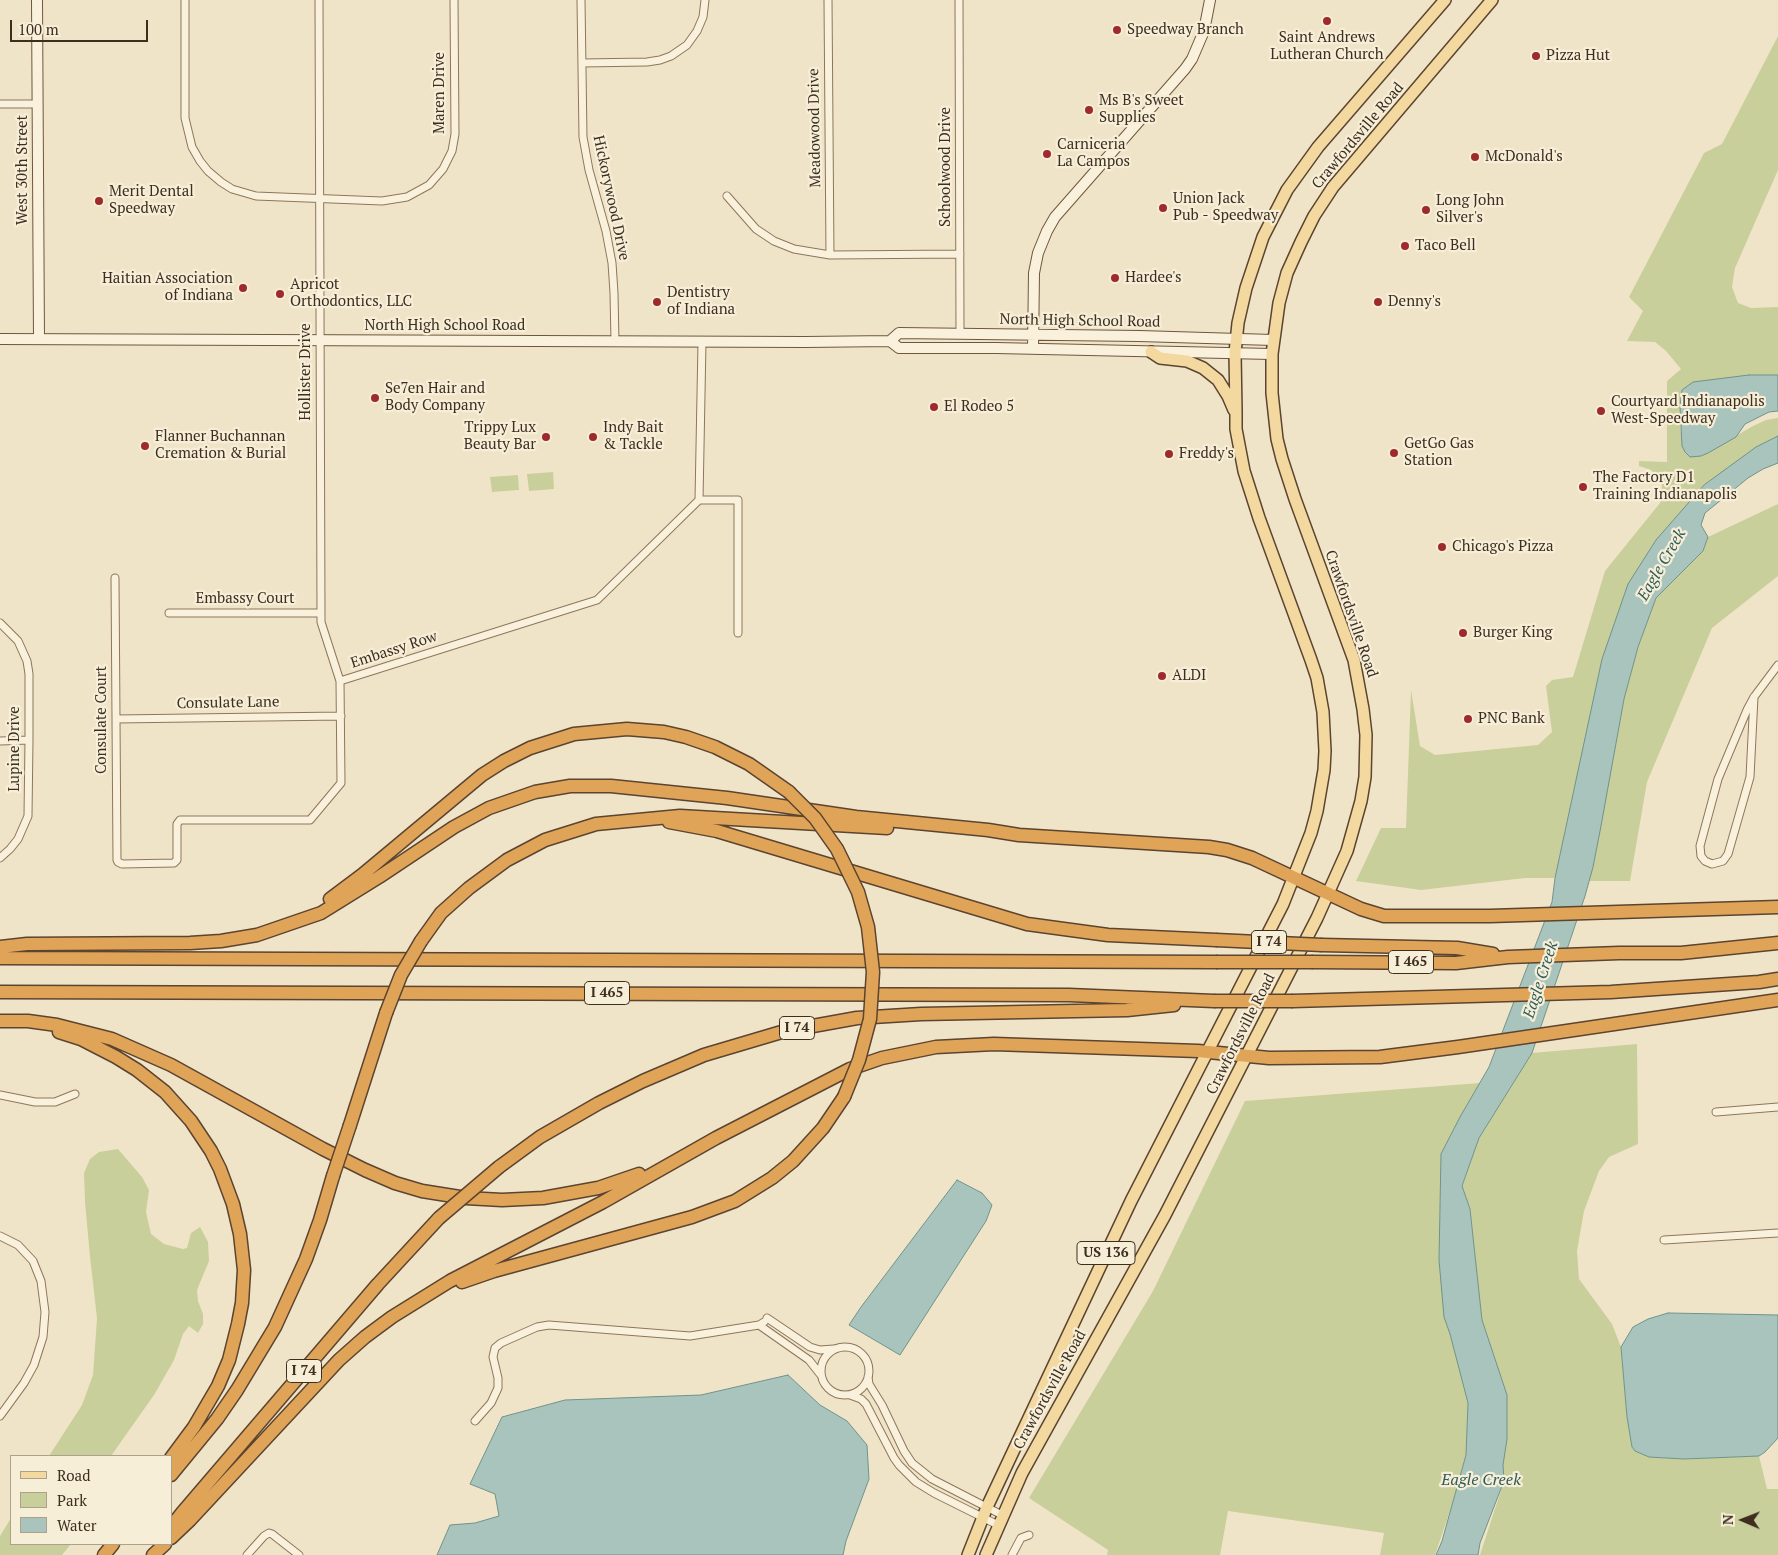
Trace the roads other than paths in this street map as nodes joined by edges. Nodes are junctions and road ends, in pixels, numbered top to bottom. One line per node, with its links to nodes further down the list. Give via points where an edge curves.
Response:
1 (37, 0): 14 (street, West 30th Street)
2 (185, 0): 16 (street, Maren Drive, via 185,118 192,147 200,162 221,182 247,195)
3 (319, 0): 16 (street, Hollister Drive)
4 (454, 0): 16 (street, Maren Drive, via 455,134 443,169 422,190 399,199)
5 (581, 0): 12 (street, Hickorywood Drive)
6 (705, 0): 12 (street, via 697,31 676,54 651,62)
7 (828, 0): 18 (street, Meadowood Drive)
8 (959, 0): 17 (street, Schoolwood Drive)
9 (1210, 0): 20 (street, via 1204,31 1185,69 1050,225 1042,240 1035,263)
10 (1444, 0): 23 (main road, Crawfordsville Road, via 1318,147 1287,190 1254,261)
11 (1492, 0): 25 (main road, Crawfordsville Road, via 1323,201 1287,273)
12 (582, 63): 27 (street, Hickorywood Drive, via 583,137 612,263)
13 (0, 104): 14 (street)
14 (38, 104): 22 (street, West 30th Street)
15 (727, 196): 18 (street, via 756,230 774,241 794,249)
16 (320, 199): 24 (street, Hollister Drive)
17 (960, 254): 18 (street); 19 (street, Schoolwood Drive)
18 (830, 255)
19 (960, 334): 20 (street, North High School Road); 26 (street, North High School Road, via 899,333)
20 (1033, 336): 23 (street, North High School Road); 29 (street)
21 (0, 339): 22 (street, North High School Road)
22 (38, 339): 24 (street, North High School Road)
23 (1236, 339): 25 (street, North High School Road); 31 (main road, Crawfordsville Road)
24 (320, 340): 27 (street, North High School Road); 36 (street, Hollister Drive)
25 (1273, 340): 32 (main road, Crawfordsville Road)
26 (890, 341): 28 (street, North High School Road); 29 (street, North High School Road, via 899,348)
27 (614, 342): 28 (street, North High School Road)
28 (702, 342): 34 (street)
29 (1033, 349): 30 (street, North High School Road)
30 (1151, 352): 31 (street, North High School Road); 33 (main road, via 1160,358 1195,363 1211,374 1223,388)
31 (1235, 353): 32 (street, North High School Road); 33 (main road, Crawfordsville Road)
32 (1272, 354): 52 (main road, Crawfordsville Road, via 1273,409 1282,460 1354,660 1363,709 1366,754 1361,801 1347,851)
33 (1236, 416): 51 (main road, Crawfordsville Road, via 1244,471 1317,678 1323,712 1325,751 1322,789 1311,833)
34 (699, 500): 39 (street, via 738,500); 41 (street, Embassy Row, via 598,600)
35 (115, 578): 44 (street, Consulate Court)
36 (321, 612): 37 (street, Embassy Court); 41 (street, Hollister Drive, via 321,622)
37 (169, 613)
38 (0, 624): 45 (street, Lupine Drive, via 20,644 27,660)
39 (738, 633)
40 (1778, 665): 42 (street)
41 (340, 681): 43 (street, Embassy Row)
42 (1754, 697): 42 (street, via 1718,779 1700,846 1701,856 1712,864 1723,861 1728,854 1750,777)
43 (341, 716): 44 (street, Consulate Lane); 50 (street, Embassy Row, via 341,783 310,820 180,820 177,824 177,860 174,863)
44 (116, 719): 50 (street, Consulate Court)
45 (29, 740): 46 (street); 49 (street, Lupine Drive, via 28,816 18,839)
46 (0, 741)
47 (648, 820): 48 (highway, via 680,816 988,835); 57 (highway, I 74, bridge, via 717,831 1027,924 1108,936 1456,948); 83 (highway, I 74, bridge, via 596,824 526,849 469,888 441,914 421,941 401,975 386,1012 320,1220 290,1299 237,1390)
48 (1019, 834): 51 (highway, via 1209,847 1252,858); 54 (highway, via 856,817 727,798 611,786 570,786 535,792 489,808 320,913)
49 (0, 858)
50 (118, 862)
51 (1294, 878): 52 (highway); 64 (main road, Crawfordsville Road / US 136)
52 (1328, 894): 53 (highway, via 1384,916 1490,916); 65 (main road, Crawfordsville Road / US 136)
53 (1778, 906)
54 (304, 918): 56 (highway, via 257,935 221,941); 74 (highway, bridge, via 482,775 517,754 554,739 596,731 628,730 664,732 715,747 749,764 788,792 815,818 837,849 858,892 868,927 873,972 870,1019 859,1060 844,1097 823,1128 793,1162 735,1201 683,1219 494,1271)
55 (1778, 943): 57 (highway, I 465, via 1681,953)
56 (0, 947)
57 (1508, 957): 58 (highway, I 465, bridge, via 1456,962)
58 (0, 958)
59 (1778, 978): 62 (highway, I 465, bridge, via 1612,992 1461,998)
60 (0, 992): 62 (highway, I 465, via 1069,995)
61 (1778, 1000): 65 (highway, via 1380,1057 1269,1058)
62 (1214, 1001): 86 (highway, I 74, bridge, via 1127,1010 856,1018 784,1031 704,1055 599,1103 540,1137 440,1218 378,1284)
63 (0, 1021): 70 (highway, via 57,1025 112,1039 171,1065 365,1170 422,1191 466,1198 543,1198 624,1180); 82 (highway, via 56,1031 102,1049 137,1070 164,1092 191,1122 211,1151 228,1188 242,1252 244,1286 238,1324 218,1386)
64 (1207, 1052): 65 (highway); 70 (highway, via 994,1044 914,1051 850,1069); 84 (main road, Crawfordsville Road / US 136, via 1131,1201)
65 (1246, 1055): 85 (main road, Crawfordsville Road / US 136, via 1165,1215 1033,1452)
66 (75, 1094): 67 (street, via 55,1102 34,1102)
67 (0, 1095)
68 (1778, 1107): 69 (street)
69 (1716, 1112)
70 (688, 1153): 74 (highway, via 603,1202 450,1281)
71 (1778, 1233): 73 (street)
72 (0, 1236): 80 (street, via 18,1245 33,1261 41,1281 45,1312 43,1342 34,1365)
73 (1664, 1240)
74 (406, 1309): 88 (highway, via 365,1337 339,1360)
75 (763, 1321): 76 (street, via 810,1347); 77 (street, via 813,1363); 81 (street, via 690,1336 537,1327 495,1348 493,1357 498,1388)
76 (834, 1349): 77 (street, via 823,1361); 78 (street, via 848,1347 860,1352 868,1363)
77 (820, 1374): 79 (street, via 831,1392)
78 (868, 1377): 79 (street, via 861,1390); 84 (street, via 912,1463)
79 (850, 1395): 84 (street, via 862,1398 894,1458 906,1473 924,1488)
80 (0, 1416)
81 (476, 1421)
82 (172, 1457)
83 (172, 1475)
84 (985, 1512): 85 (street); 85 (street); 95 (main road, Crawfordsville Road / US 136)
85 (1000, 1520): 96 (main road, Crawfordsville Road / US 136)
86 (172, 1526)
87 (1029, 1535): 97 (street, via 1021,1538)
88 (172, 1537)
89 (112, 1545): 91 (highway)
90 (164, 1545): 92 (highway)
91 (102, 1555)
92 (152, 1555)
93 (248, 1555): 94 (street, via 264,1536 272,1534)
94 (299, 1555)
95 (968, 1555)
96 (986, 1555)
97 (1012, 1555)

